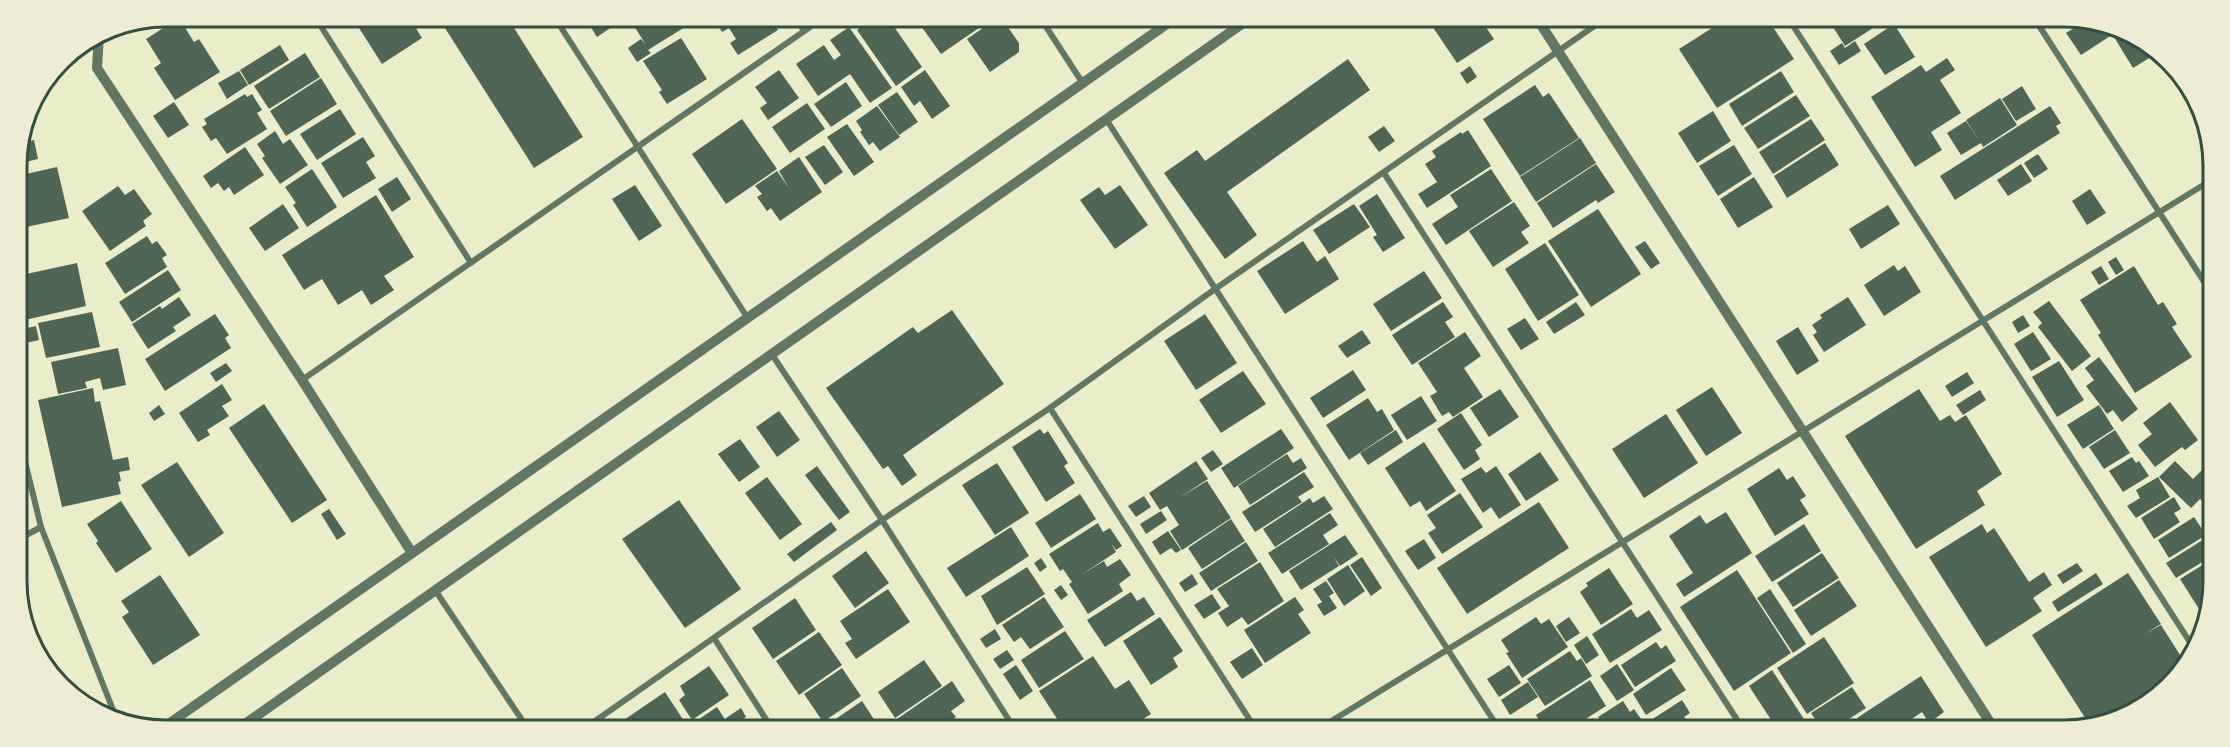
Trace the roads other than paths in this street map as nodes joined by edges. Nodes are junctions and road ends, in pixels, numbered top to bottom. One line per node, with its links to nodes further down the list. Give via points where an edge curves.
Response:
1 (321, 27): 21 (street)
2 (561, 27): 17 (street)
3 (802, 27): 12 (street)
4 (810, 27): 12 (street)
5 (1046, 27): 15 (street)
6 (1162, 27): 15 (street)
7 (1237, 27): 16 (street)
8 (1542, 27): 14 (street)
9 (1593, 27): 14 (street)
10 (1794, 27): 25 (street)
11 (2040, 27): 20 (street)
12 (804, 31): 17 (street)
13 (98, 45): 27 (street, via 97,68)
14 (1558, 52): 18 (street); 29 (street)
15 (1082, 82): 24 (street)
16 (1105, 118): 23 (street); 26 (street)
17 (638, 146): 21 (street); 24 (street)
18 (1384, 173): 23 (street); 34 (street)
19 (2203, 186): 20 (street)
20 (2160, 212): 22 (street); 25 (street)
21 (471, 263): 27 (street)
22 (2203, 280)
23 (1215, 289): 28 (street); 39 (street)
24 (747, 317): 35 (street)
25 (1983, 320): 29 (street); 38 (street)
26 (771, 353): 31 (street); 36 (street)
27 (302, 380): 35 (street)
28 (1050, 408): 31 (street); 47 (street)
29 (1803, 430): 34 (street); 51 (street)
30 (27, 470): 32 (street)
31 (882, 520): 37 (street); 46 (street)
32 (41, 527): 33 (street); 40 (street)
33 (27, 535)
34 (1623, 542): 39 (street); 50 (street)
35 (412, 553): 41 (street)
36 (435, 589): 42 (street); 43 (street)
37 (714, 638): 44 (street); 45 (street)
38 (2190, 642)
39 (1448, 650): 48 (street); 49 (street)
40 (113, 709)
41 (175, 720)
42 (250, 720)
43 (522, 720)
44 (597, 720)
45 (767, 720)
46 (1009, 720)
47 (1250, 720)
48 (1333, 720)
49 (1493, 720)
50 (1737, 720)
51 (1989, 720)

